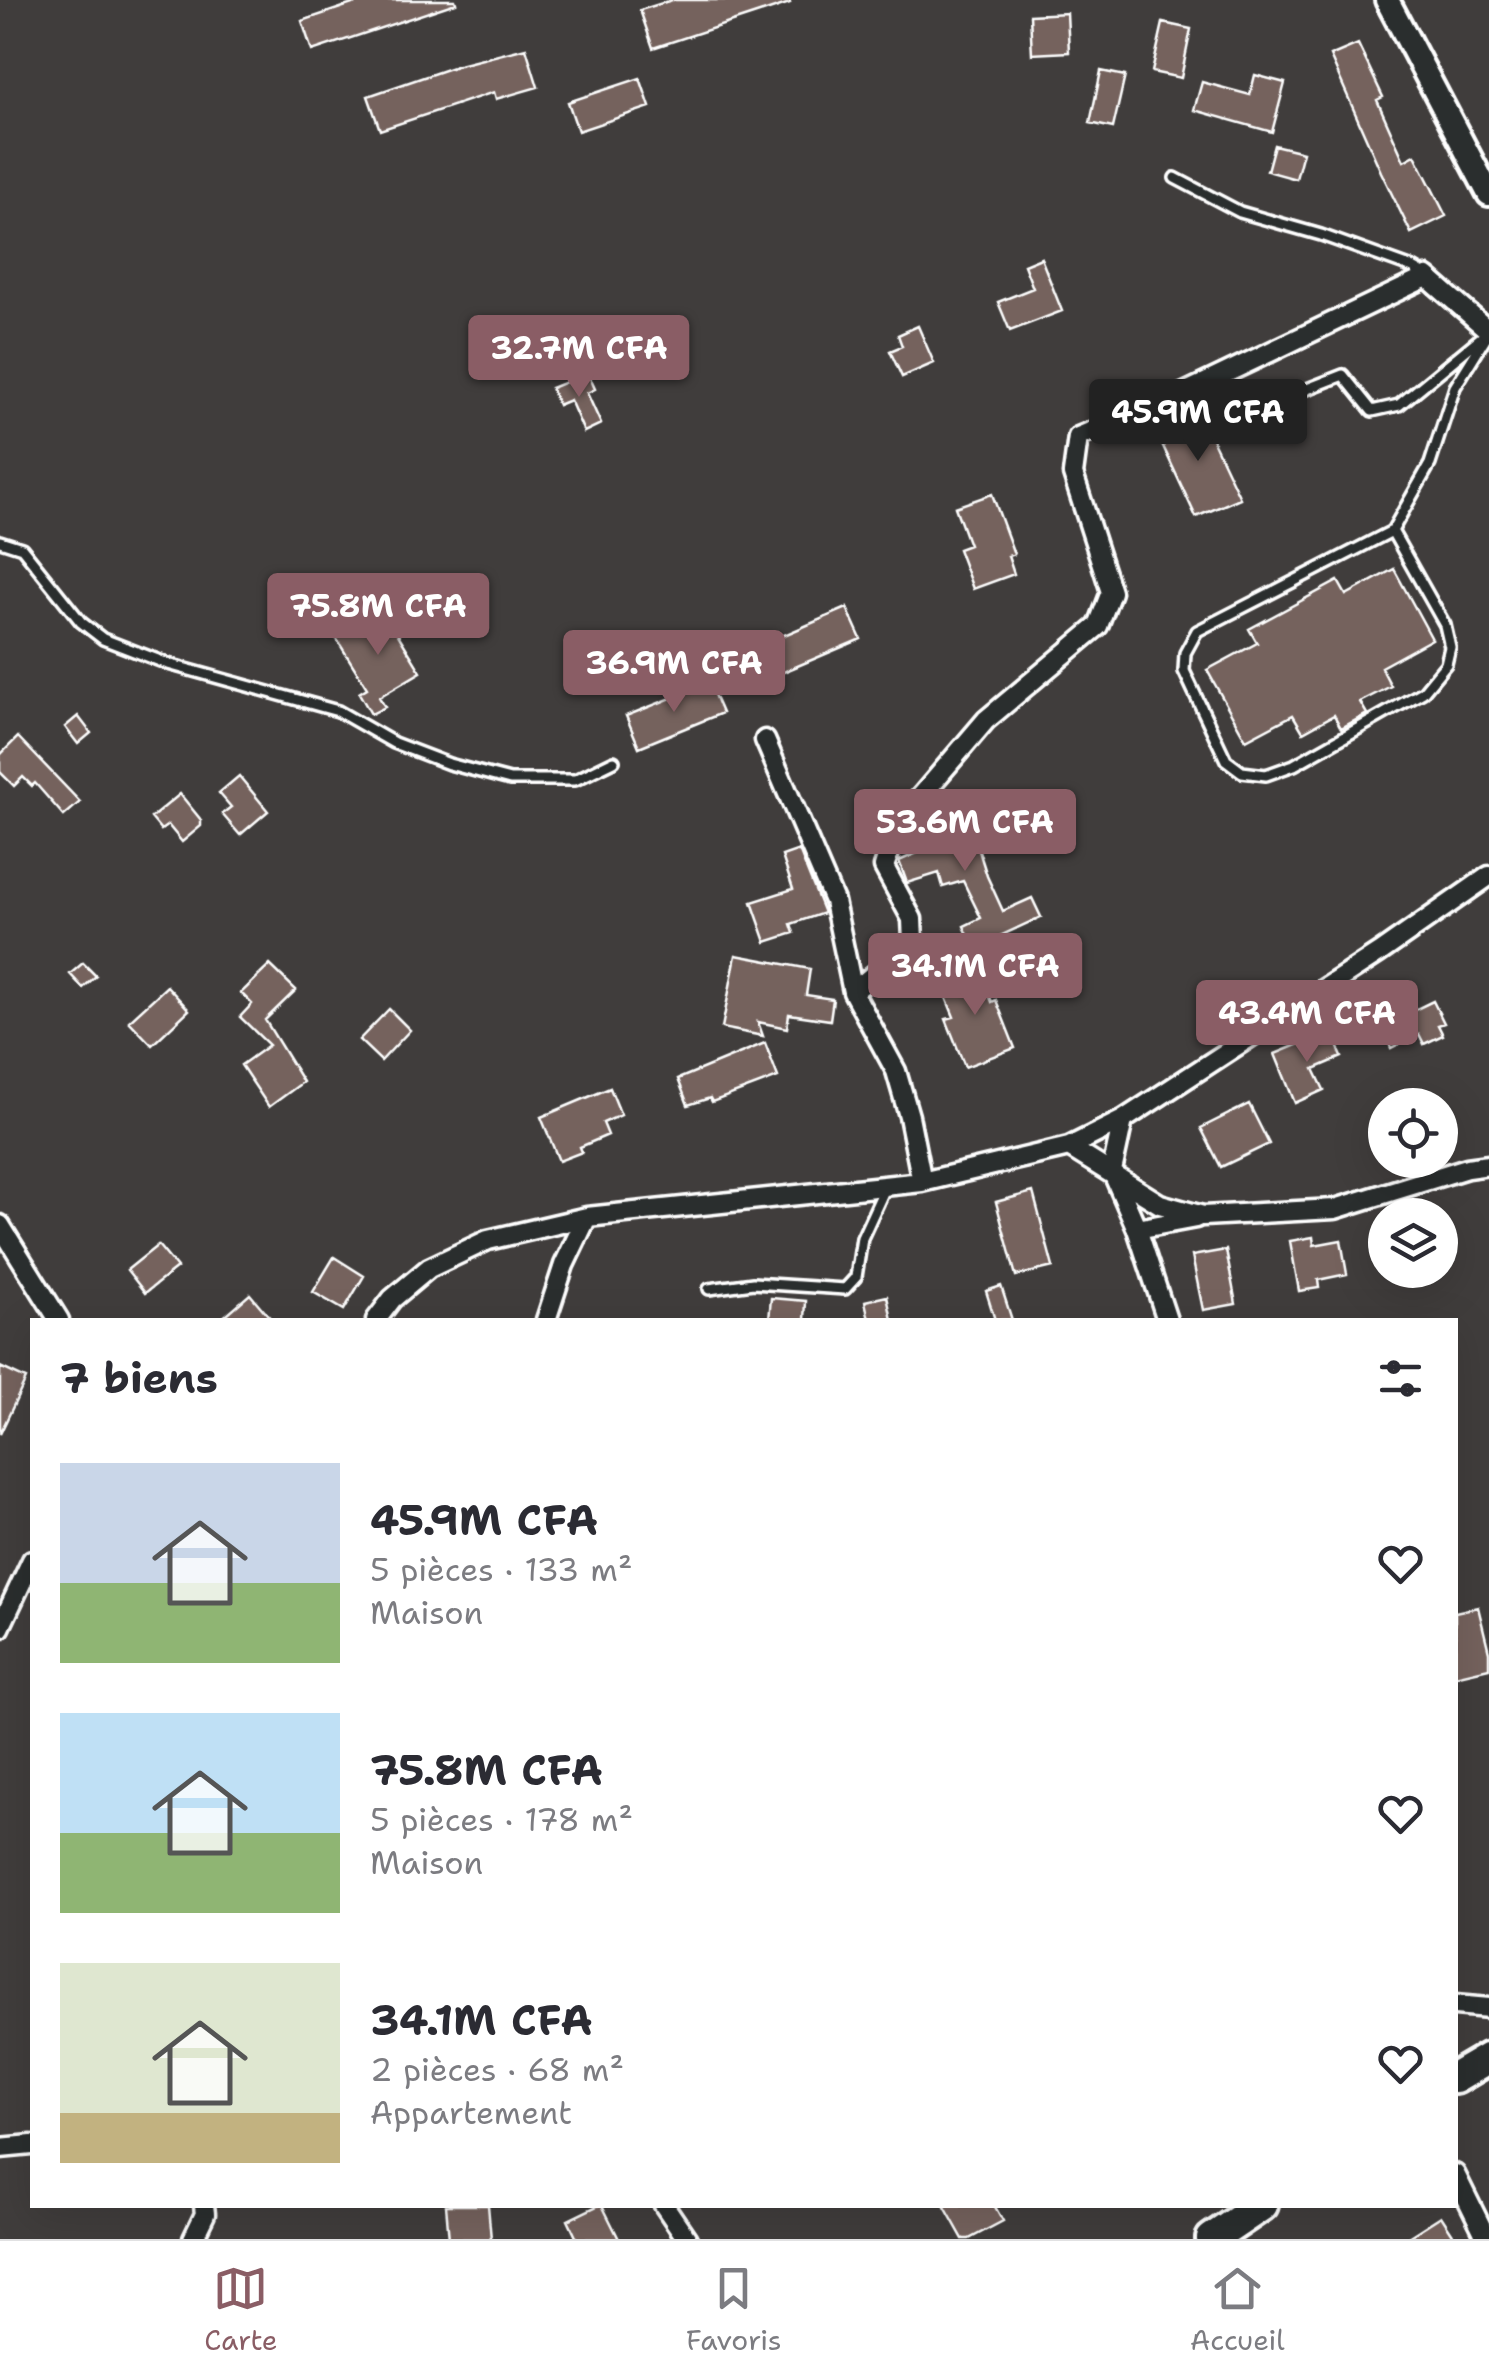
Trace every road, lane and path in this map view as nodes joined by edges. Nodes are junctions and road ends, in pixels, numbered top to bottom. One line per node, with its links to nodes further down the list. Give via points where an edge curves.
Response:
1 (1387, 0): 3 (street)
2 (1175, 178): 4 (lane, via 1240,212)
3 (1489, 194)
4 (1427, 277): 5 (street); 12 (street, via 1078,437 1073,474 1110,592 1098,626 986,720 899,822 884,867 912,920 913,942)
5 (1489, 331): 6 (lane, via 1398,405 1372,411 1343,374); 7 (lane, via 1455,386 1430,464)
6 (1223, 422)
7 (1392, 532): 7 (lane, via 1445,625 1446,664 1424,692 1294,765 1266,775 1242,772 1226,760 1184,671 1185,653 1198,631)
8 (0, 540): 10 (lane, via 22,548 80,622 103,639 168,664 338,710 394,743 510,780 575,780)
9 (765, 740): 12 (street, via 834,900)
10 (614, 762)
11 (1489, 876): 13 (street)
12 (853, 992): 17 (street, via 896,1071)
13 (1123, 1120): 14 (street); 16 (street)
14 (1069, 1146): 16 (street); 17 (street)
15 (1489, 1165): 19 (street, via 1335,1209)
16 (1112, 1171): 19 (street, via 1160,1204); 22 (street)
17 (922, 1182): 18 (street)
18 (886, 1185): 20 (street); 23 (lane, via 862,1238 856,1277 845,1289 753,1283)
19 (1203, 1216): 22 (street)
20 (586, 1217): 25 (street, via 488,1240 428,1268); 26 (street)
21 (0, 1225): 24 (street)
22 (1137, 1229): 27 (street)
23 (709, 1289)
24 (58, 1318)
25 (378, 1318)
26 (547, 1318)
27 (1166, 1318)
28 (30, 1564): 29 (street)
29 (0, 1628)
30 (1458, 2005): 31 (street)
31 (1486, 2005)
32 (1489, 2058): 33 (highway)
33 (1458, 2076)
34 (30, 2145): 35 (street)
35 (0, 2148)
36 (1458, 2180): 43 (street)
37 (204, 2208): 40 (street)
38 (666, 2208): 41 (street)
39 (1258, 2208): 42 (highway)
40 (193, 2239)
41 (687, 2239)
42 (1212, 2239)
43 (1486, 2239)

